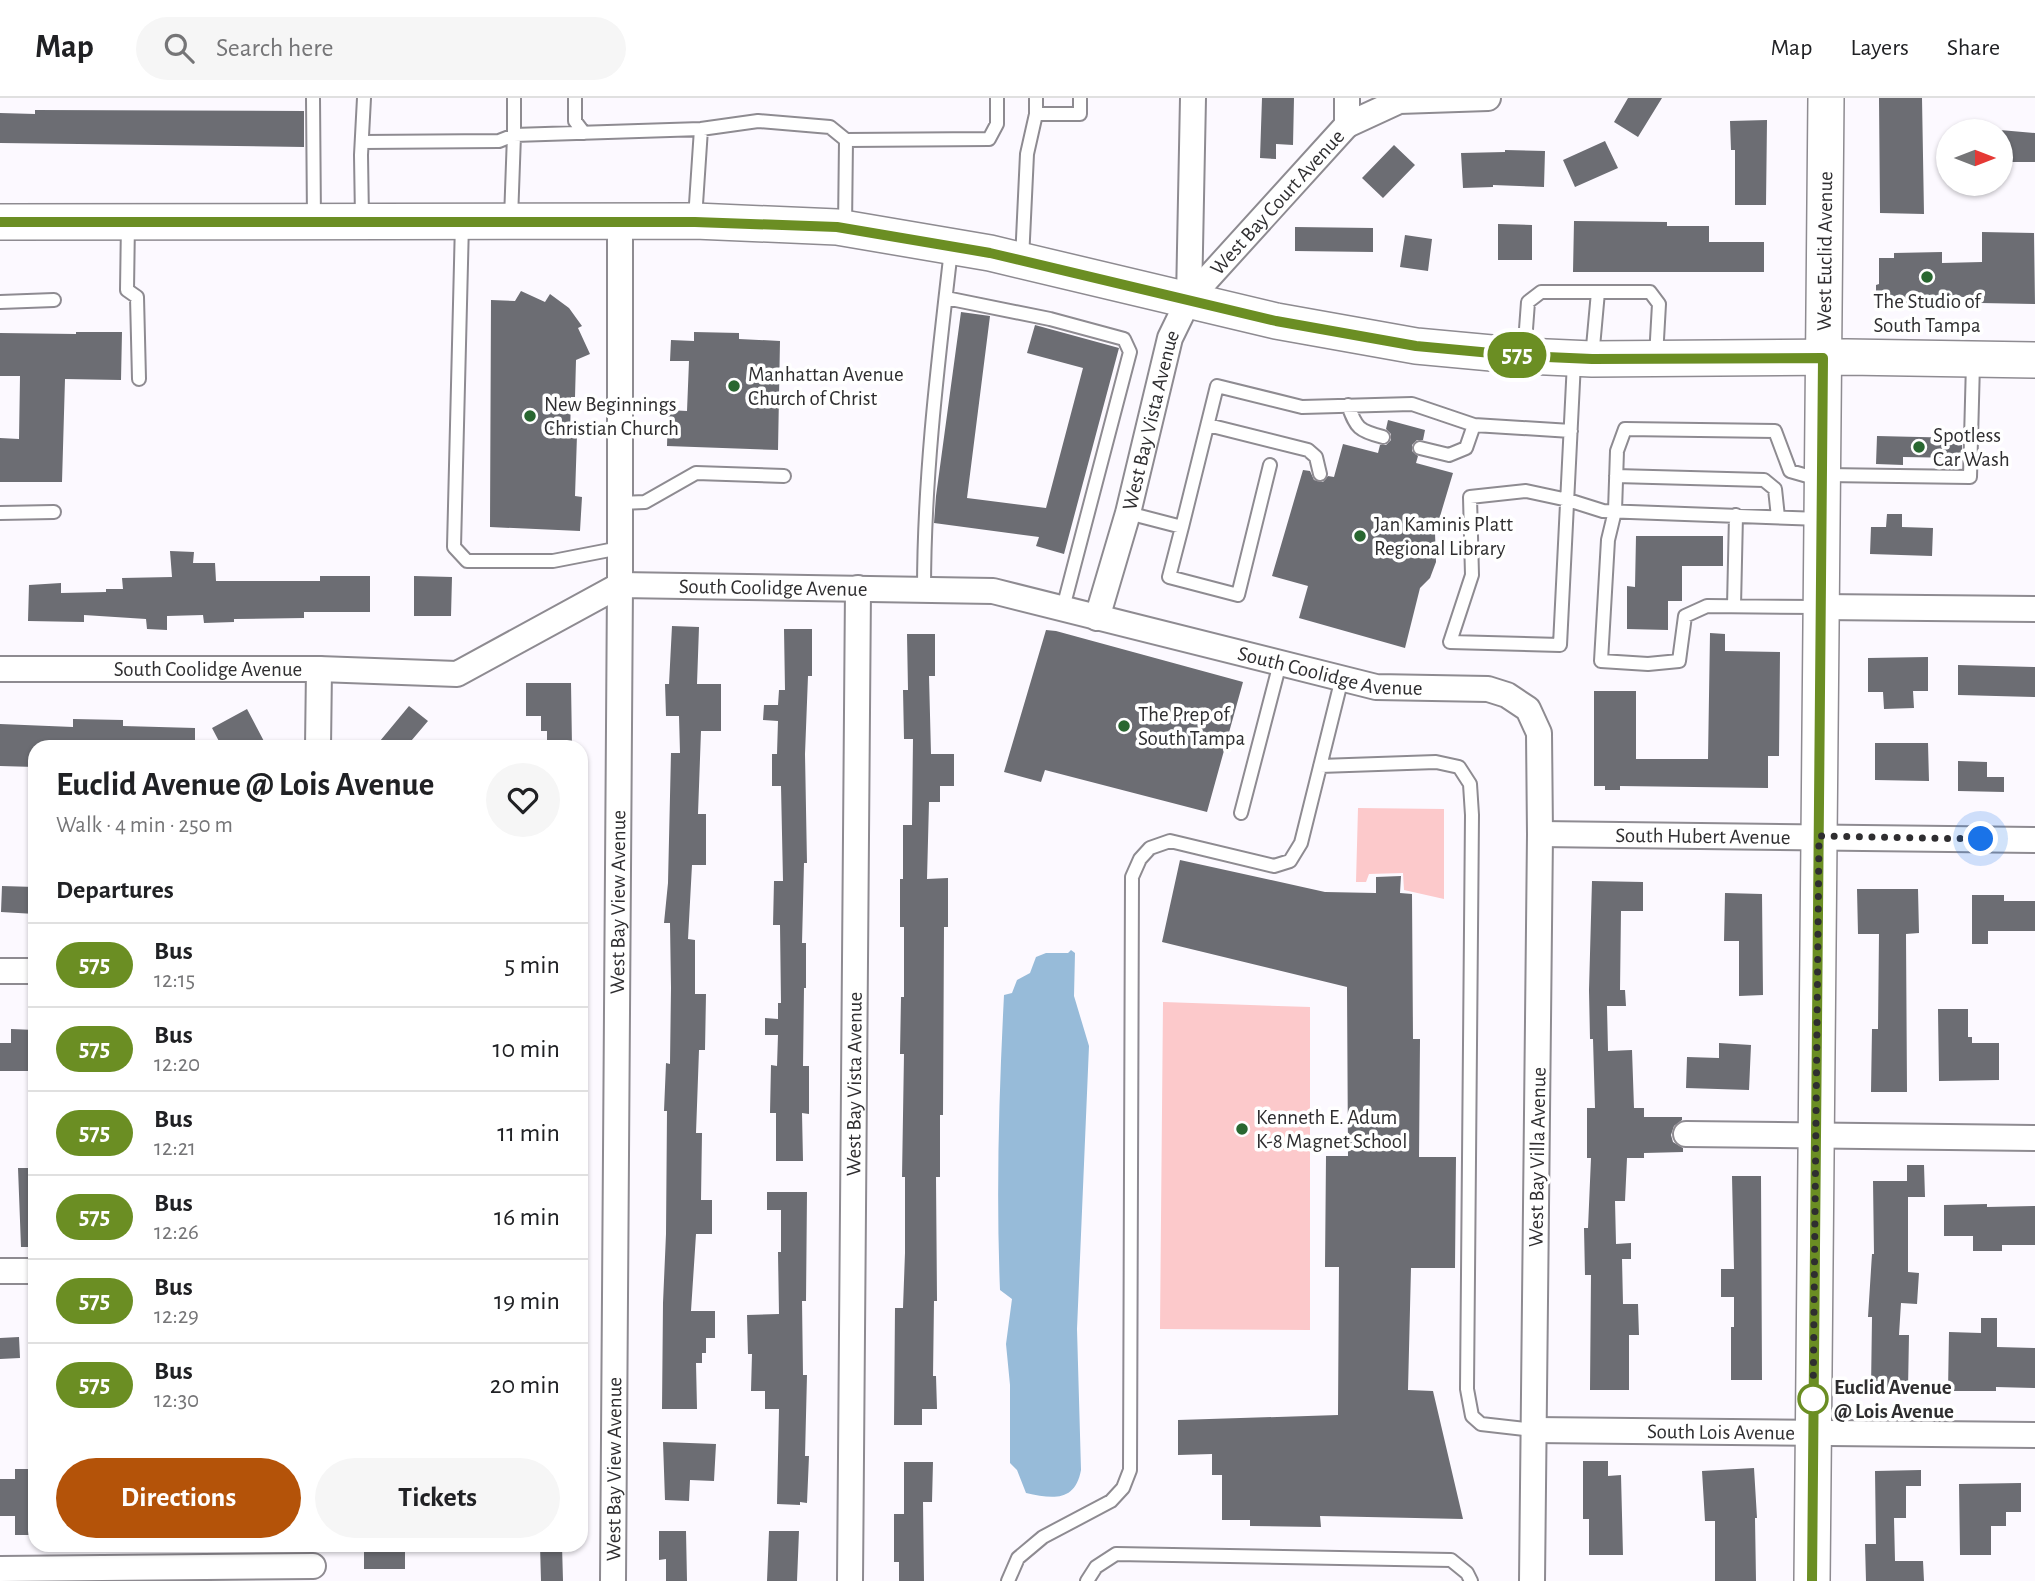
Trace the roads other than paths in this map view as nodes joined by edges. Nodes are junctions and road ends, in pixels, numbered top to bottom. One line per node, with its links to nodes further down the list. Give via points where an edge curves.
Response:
1 (313, 98): 25 (lane)
2 (364, 98): 18 (lane)
3 (514, 98): 16 (lane)
4 (575, 98): 15 (lane, via 575,121)
5 (998, 98): 17 (lane, via 997,124 989,139)
6 (1036, 98): 12 (lane)
7 (1080, 98): 12 (lane, via 1080,114)
8 (1193, 98): 32 (street, West Bay Vista Avenue)
9 (1347, 98): 13 (street, West Bay Court Avenue)
10 (1488, 98): 13 (street, via 1399,101)
11 (1826, 98): 37 (main road, West Euclid Avenue)
12 (1036, 114): 29 (lane, via 1027,154)
13 (1347, 125): 32 (street, West Bay Court Avenue)
14 (701, 129): 15 (lane); 17 (lane, via 758,121 830,127); 24 (lane)
15 (584, 133): 16 (lane)
16 (514, 135): 18 (lane, via 499,141); 22 (lane)
17 (846, 139): 27 (lane)
18 (362, 142): 26 (lane)
19 (0, 222): 20 (main road)
20 (128, 222): 25 (main road); 41 (lane, via 127,290 137,297)
21 (462, 222): 22 (main road); 26 (main road); 63 (lane, via 454,547 467,561 553,561)
22 (511, 222): 23 (main road)
23 (620, 222): 24 (main road); 54 (street, West Bay View Avenue)
24 (695, 222): 27 (main road)
25 (314, 223): 26 (main road)
26 (362, 223)
27 (845, 228): 28 (main road)
28 (951, 246): 29 (main road); 31 (lane)
29 (1022, 260): 32 (main road)
30 (1598, 292): 35 (lane, via 1541,292 1528,302); 36 (lane); 39 (lane, via 1650,292 1659,304)
31 (946, 298): 66 (lane, via 931,433); 69 (lane, via 1124,339 1130,352)
32 (1189, 299): 35 (main road, via 1343,334); 58 (street, West Bay Vista Avenue, via 1170,338)
33 (54, 300): 34 (lane)
34 (0, 302)
35 (1524, 356): 36 (main road)
36 (1583, 358): 39 (main road); 45 (lane)
37 (1823, 358): 38 (main road); 39 (main road); 52 (main road, West Euclid Avenue)
38 (1973, 359): 40 (main road); 52 (lane, via 1970,477)
39 (1655, 360)
40 (2035, 360)
41 (139, 379)
42 (1348, 405): 43 (lane, via 1302,407 1217,386); 44 (lane, via 1412,404); 46 (lane, via 1355,424 1365,433)
43 (1208, 425): 49 (lane, via 1308,450 1316,457); 62 (lane)
44 (1474, 425): 45 (lane); 47 (lane, via 1466,448 1449,455)
45 (1571, 431): 53 (lane)
46 (1383, 437)
47 (1420, 448)
48 (1270, 465): 62 (lane, via 1238,595 1169,577)
49 (1320, 474)
50 (784, 476): 54 (lane, via 696,473 645,502)
51 (1616, 476): 52 (lane, via 1617,451 1625,429 1762,430 1775,431 1790,471); 55 (lane); 60 (lane, via 1764,480 1775,489)
52 (1822, 478): 61 (main road, West Euclid Avenue)
53 (1569, 500): 53 (lane, via 1560,645 1450,642 1472,575 1470,497 1526,491); 55 (lane)
54 (620, 503): 63 (street, West Bay View Avenue)
55 (1615, 511): 59 (lane); 67 (lane, via 1608,540 1601,661 1679,661 1685,616 1707,606)
56 (54, 512): 57 (lane)
57 (0, 513)
58 (1128, 513): 62 (lane); 71 (street, West Bay Vista Avenue)
59 (1736, 515): 60 (lane); 67 (lane)
60 (1777, 517): 61 (lane)
61 (1821, 519): 68 (main road, West Euclid Avenue)
62 (1182, 527)
63 (620, 548): 64 (street, West Bay View Avenue)
64 (620, 585): 65 (street, South Coolidge Avenue); 73 (street, South Coolidge Avenue, via 457,674); 95 (street, West Bay View Avenue)
65 (858, 588): 66 (street, South Coolidge Avenue); 96 (street, West Bay Vista Avenue)
66 (924, 590): 69 (street, South Coolidge Avenue, via 993,592)
67 (1734, 606): 68 (lane)
68 (1820, 607): 70 (street); 81 (main road, West Euclid Avenue)
69 (1063, 608): 71 (street, South Coolidge Avenue)
70 (2035, 609)
71 (1097, 618): 72 (street, South Coolidge Avenue)
72 (1280, 663): 75 (street, South Coolidge Avenue); 79 (lane)
73 (319, 669): 74 (street, South Coolidge Avenue); 77 (street)
74 (0, 670)
75 (1342, 678): 76 (street, South Coolidge Avenue, via 1376,687 1489,689 1528,709); 78 (lane)
76 (1539, 733): 80 (street, West Bay Villa Avenue)
77 (318, 740)
78 (1320, 766): 90 (lane, via 1436,762 1459,766 1470,784 1467,1389 1472,1416 1481,1424); 97 (lane, via 1301,843 1290,861 1275,866 1170,841 1150,848 1132,877 1130,1470 1124,1488 1111,1501 1043,1537 1018,1558)
79 (1241, 813)
80 (1540, 834): 81 (street, South Hubert Avenue); 90 (street, West Bay Villa Avenue)
81 (1819, 836): 82 (street, South Hubert Avenue); 86 (main road, West Euclid Avenue)
82 (2035, 840)
83 (0, 971): 84 (street)
84 (28, 971)
85 (1686, 1133): 86 (street)
86 (1817, 1135): 87 (street); 91 (main road, West Euclid Avenue)
87 (2035, 1138)
88 (0, 1271): 89 (street)
89 (28, 1271)
90 (1534, 1430): 91 (street, South Lois Avenue); 100 (street, West Bay Villa Avenue)
91 (1813, 1433): 92 (street, South Lois Avenue); 101 (main road, West Euclid Avenue)
92 (2035, 1435)
93 (313, 1564): 94 (street)
94 (0, 1570)
95 (613, 1581)
96 (850, 1581)
97 (1008, 1581)
98 (1087, 1581): 99 (lane, via 1096,1567 1115,1554 1451,1560)
99 (1471, 1581)
100 (1532, 1581)
101 (1812, 1581)

